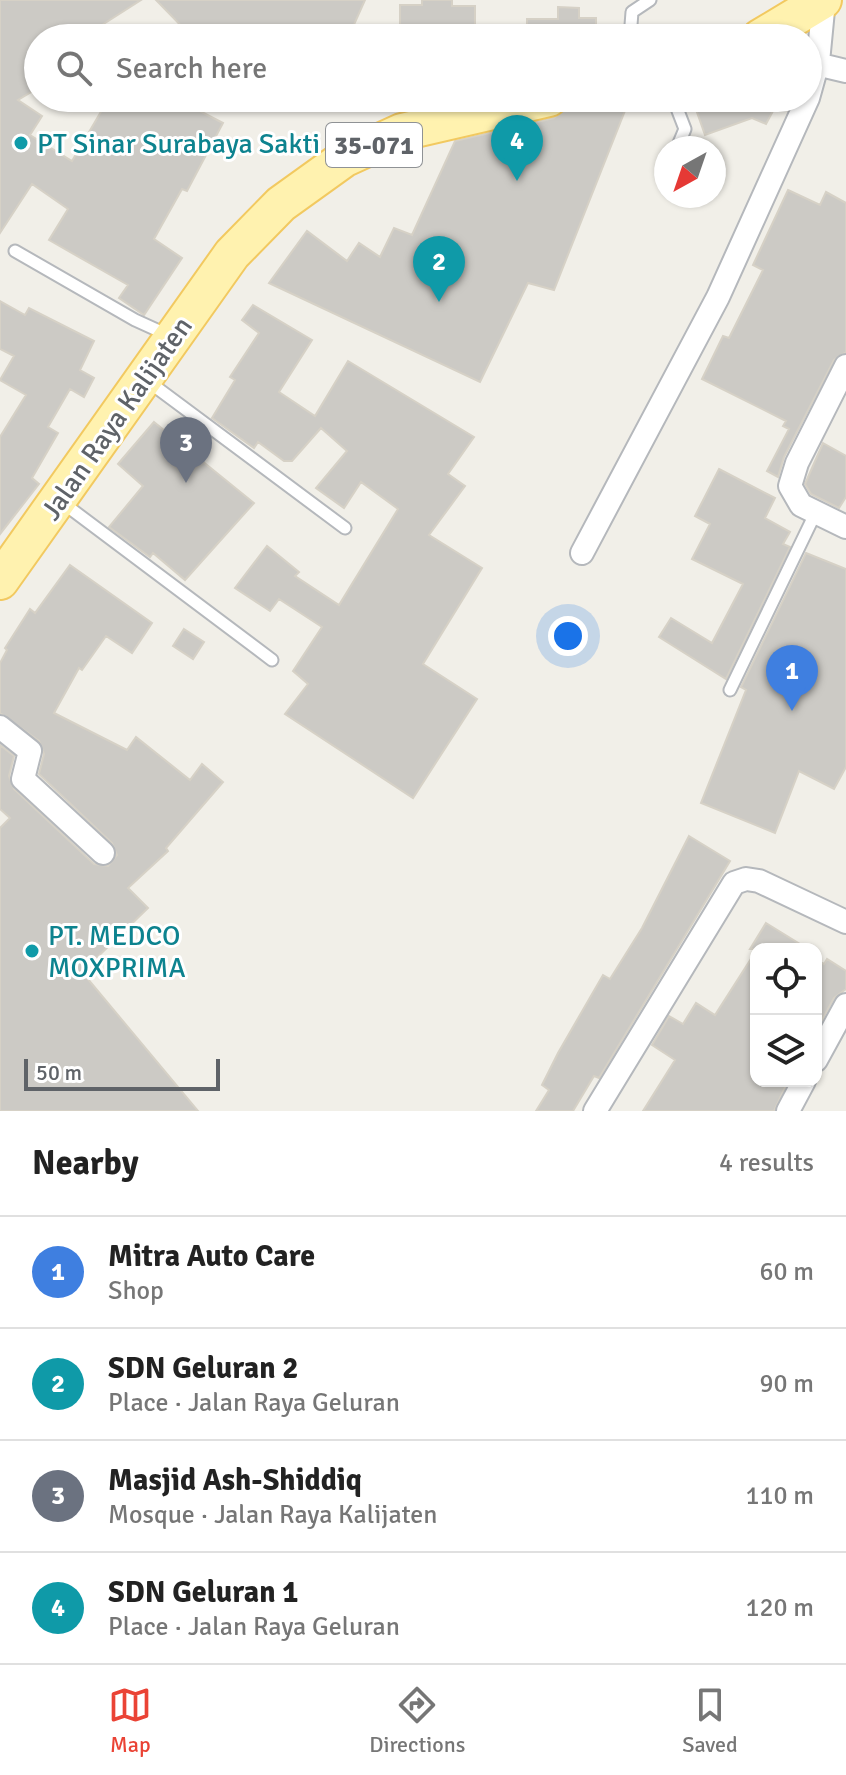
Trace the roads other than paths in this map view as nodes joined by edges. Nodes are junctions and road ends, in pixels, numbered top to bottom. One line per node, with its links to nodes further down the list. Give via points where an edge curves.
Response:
1 (650, 0): 3 (lane, via 632,12)
2 (823, 0): 4 (main road); 5 (street)
3 (631, 24)
4 (783, 24)
5 (819, 24)
6 (822, 64): 7 (street)
7 (846, 71)
8 (488, 112): 13 (main road, Jalan Raya Kalijaten / 35-071, via 402,132 345,158 281,204 232,254)
9 (678, 112): 11 (lane)
10 (802, 112): 20 (street, via 718,297)
11 (682, 136)
12 (15, 251): 13 (lane)
13 (172, 337): 15 (main road, Jalan Raya Kalijaten / 35-071)
14 (846, 366): 17 (street, via 791,479 794,498)
15 (145, 379): 16 (main road, Jalan Raya Kalijaten / 35-071); 19 (lane)
16 (59, 500): 21 (main road, Jalan Raya Kalijaten / 35-071); 22 (lane)
17 (815, 514): 18 (street); 23 (lane)
18 (846, 527)
19 (345, 528)
20 (582, 553)
21 (0, 581)
22 (272, 660)
23 (730, 690)
24 (0, 727): 25 (street, via 30,751 23,774 27,784)
25 (103, 853)
26 (846, 922): 30 (street, via 759,881 734,883)
27 (846, 1005): 28 (street)
28 (822, 1049)
29 (801, 1087): 31 (street)
30 (595, 1111)
31 (788, 1111)

